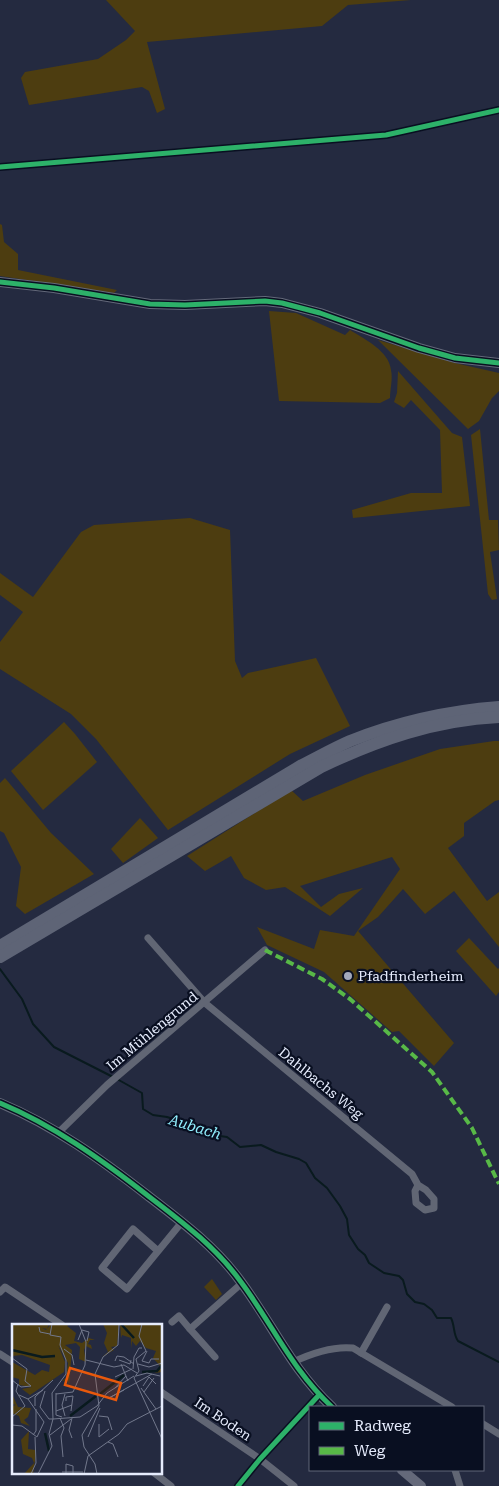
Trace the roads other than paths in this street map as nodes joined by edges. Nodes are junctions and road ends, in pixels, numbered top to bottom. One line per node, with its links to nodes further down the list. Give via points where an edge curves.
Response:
1 (0, 282): 2 (street, via 150,304 282,303 419,348 456,358)
2 (499, 363)
3 (499, 707): 5 (highway, via 424,717 349,742 302,765)
4 (499, 717): 5 (highway, via 458,721 388,738 352,752)
5 (234, 811): 7 (highway); 9 (highway)
6 (148, 938): 10 (street, Dahlbachs Weg)
7 (0, 946)
8 (265, 950): 10 (street, Im Mühlengrund)
9 (0, 957)
10 (205, 1003): 12 (street, Im Mühlengrund, via 107,1085); 13 (street, Dahlbachs Weg, via 412,1174)
11 (0, 1103): 12 (street)
12 (58, 1133): 14 (street, via 121,1175)
13 (418, 1185)
14 (182, 1222): 15 (street); 16 (street, via 208,1244)
15 (158, 1251): 15 (street, via 127,1289 102,1268 133,1229)
16 (242, 1283): 21 (street); 26 (street)
17 (2, 1290): 20 (street)
18 (387, 1307): 22 (street)
19 (172, 1322): 21 (street, via 178,1316)
20 (60, 1324)
21 (190, 1329): 24 (street)
22 (361, 1353): 26 (street, via 343,1347); 30 (street)
23 (0, 1354): 25 (street)
24 (215, 1357)
25 (12, 1362)
26 (293, 1362): 28 (street)
27 (162, 1393): 33 (street, Im Boden)
28 (319, 1395): 29 (street); 33 (street)
29 (331, 1406)
30 (447, 1406)
31 (484, 1425): 32 (street)
32 (499, 1434)
33 (260, 1459): 38 (street); 39 (street, Im Boden)
34 (406, 1471): 40 (street)
35 (455, 1471): 41 (street)
36 (156, 1474): 37 (street)
37 (171, 1486)
38 (238, 1486)
39 (294, 1486)
40 (421, 1486)
41 (460, 1486)

